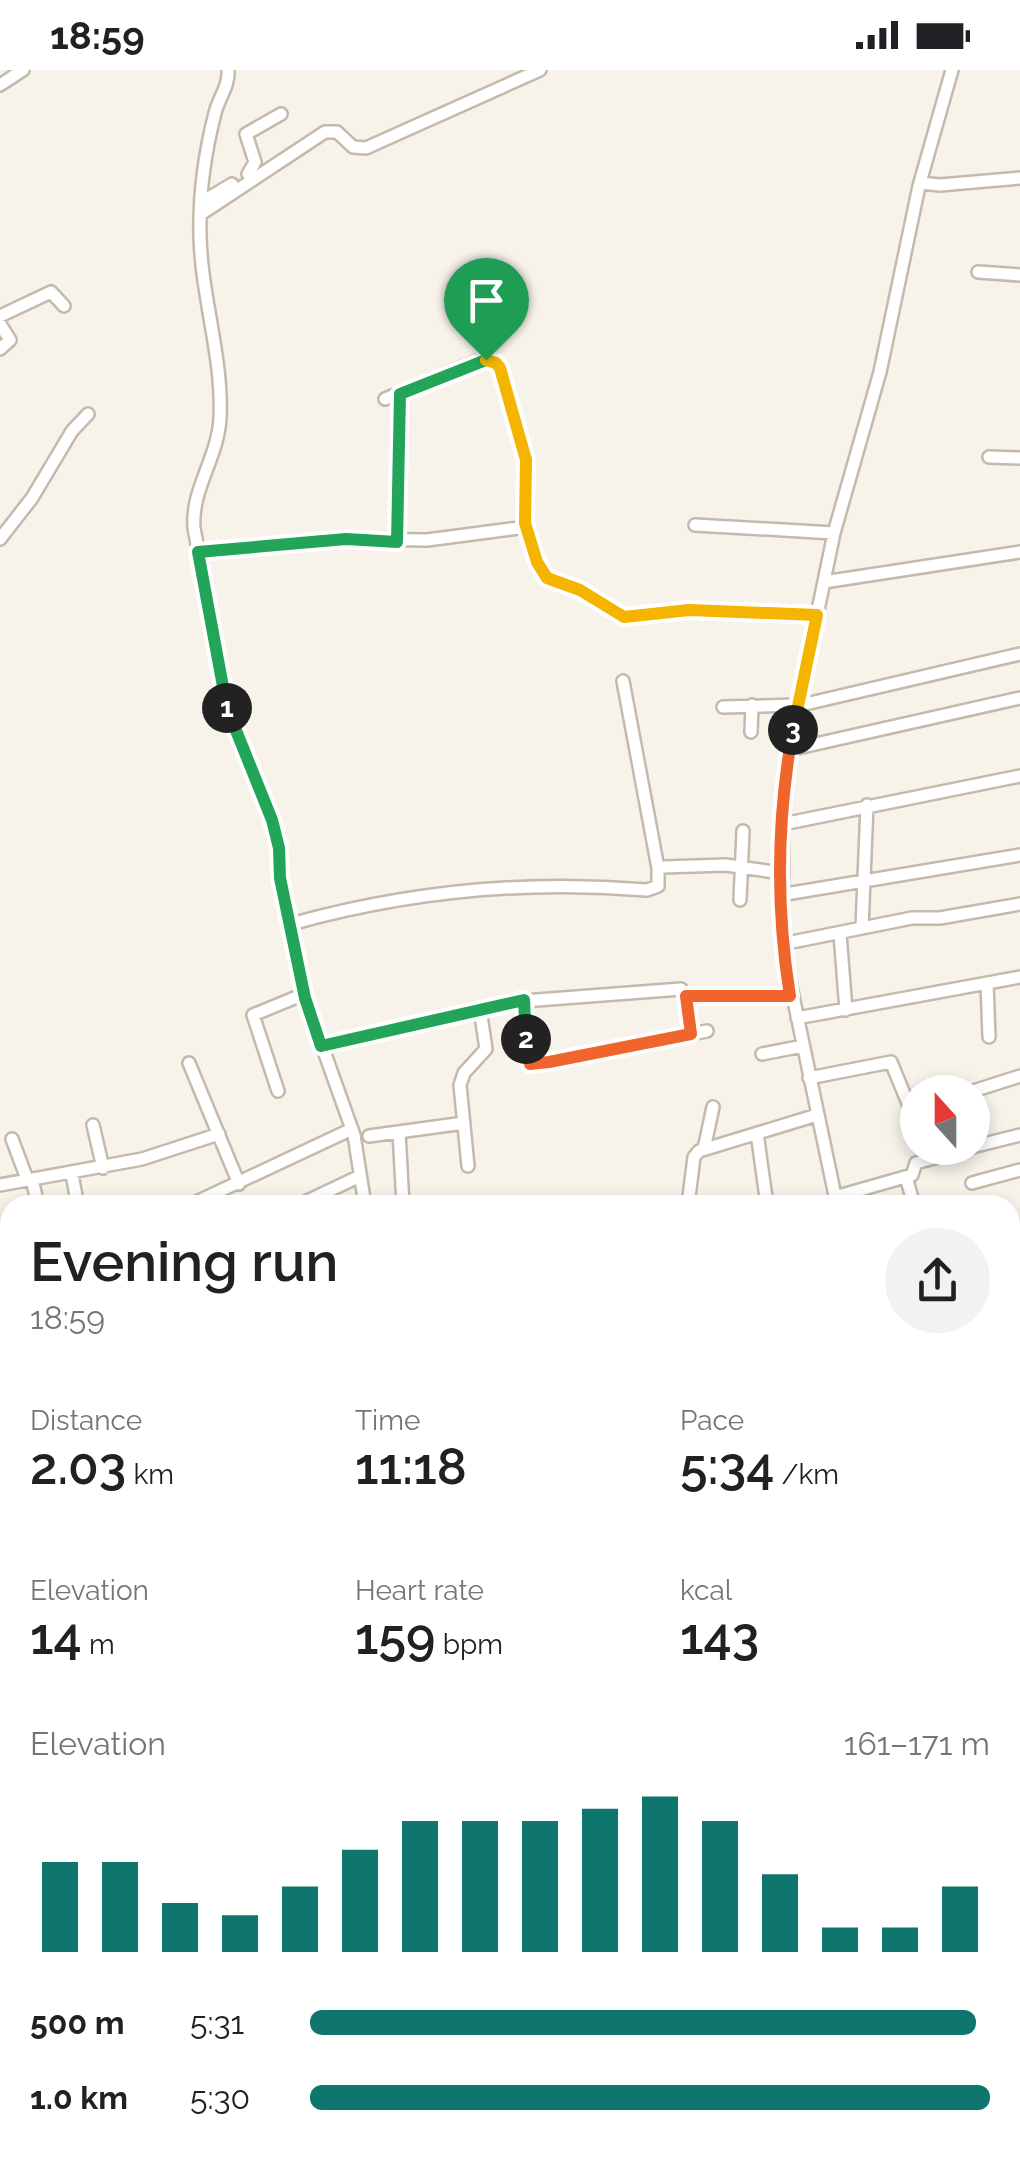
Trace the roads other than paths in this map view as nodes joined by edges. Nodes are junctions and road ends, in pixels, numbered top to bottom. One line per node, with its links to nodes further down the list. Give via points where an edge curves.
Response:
1 (22, 70): 5 (street)
2 (228, 70): 9 (street)
3 (540, 70): 9 (street, via 366,148 325,132)
4 (952, 70): 8 (street)
5 (0, 85)
6 (281, 114): 9 (street, via 246,134 252,171)
7 (1020, 178): 8 (street)
8 (920, 183): 22 (street, via 880,372)
9 (201, 208): 25 (street, via 220,397 216,446 193,510)
10 (978, 272): 11 (street)
11 (1020, 275)
12 (64, 306): 13 (street, via 51,292)
13 (0, 320): 14 (street, via 10,340)
14 (0, 349)
15 (400, 394): 16 (street); 21 (street, via 477,361 496,363 526,460); 24 (street)
16 (386, 400)
17 (88, 414): 23 (street)
18 (989, 457): 19 (street)
19 (1020, 458)
20 (695, 525): 22 (street)
21 (526, 527): 24 (street); 28 (street, via 547,578 624,617 689,610)
22 (834, 534): 27 (street)
23 (0, 539)
24 (397, 542): 25 (street, via 346,539)
25 (198, 552): 49 (street, via 231,723 272,820)
26 (1020, 552): 27 (street)
27 (824, 582): 28 (street)
28 (817, 615): 33 (street)
29 (1020, 654): 33 (street)
30 (624, 681): 43 (street)
31 (1020, 698): 36 (street)
32 (752, 704): 33 (street); 34 (street); 35 (street)
33 (797, 706): 36 (street)
34 (723, 707)
35 (750, 732)
36 (789, 750): 39 (street)
37 (1020, 776): 38 (street)
38 (867, 805): 39 (street); 45 (street)
39 (782, 824): 44 (street)
40 (743, 832): 42 (street)
41 (1020, 855): 45 (street)
42 (741, 867): 43 (street); 44 (street); 47 (street)
43 (658, 868): 49 (street, via 652,890 516,886 383,903)
44 (781, 873): 46 (street)
45 (863, 879): 46 (street); 50 (street)
46 (780, 895): 52 (street)
47 (740, 900)
48 (1020, 904): 50 (street)
49 (292, 924): 55 (street)
50 (862, 928): 51 (street)
51 (840, 934): 52 (street); 60 (street)
52 (782, 944): 57 (street)
53 (1020, 978): 54 (street)
54 (987, 984): 60 (street); 64 (street)
55 (304, 994): 65 (street); 73 (street, via 253,1016)
56 (686, 996): 57 (street); 58 (street, via 681,990); 63 (street)
57 (790, 996): 61 (street)
58 (524, 1000): 59 (street); 63 (street, via 527,1060 535,1064)
59 (480, 1010): 65 (street); 76 (street, via 486,1049 461,1078)
60 (846, 1010): 61 (street)
61 (797, 1018): 66 (street)
62 (707, 1030): 63 (street)
63 (691, 1034)
64 (989, 1037)
65 (321, 1046): 78 (street)
66 (803, 1046): 67 (street); 70 (street)
67 (762, 1054)
68 (190, 1063): 81 (street)
69 (1020, 1076): 72 (street)
70 (809, 1078): 71 (street, via 892,1062); 75 (street)
71 (900, 1079)
72 (990, 1086)
73 (278, 1091)
74 (713, 1107): 86 (street)
75 (817, 1115): 80 (street); 106 (street)
76 (464, 1123): 79 (street); 88 (street)
77 (93, 1125): 89 (street)
78 (352, 1129): 92 (street); 96 (street)
79 (399, 1132): 83 (street); 103 (street)
80 (757, 1133): 86 (street); 105 (street)
81 (219, 1134): 89 (street); 96 (street)
82 (1020, 1135): 85 (street)
83 (369, 1136)
84 (12, 1139): 94 (street)
85 (990, 1142)
86 (704, 1150): 104 (street, via 694,1157)
87 (914, 1165): 93 (street)
88 (468, 1166)
89 (103, 1168): 91 (street)
90 (1020, 1170): 95 (street)
91 (72, 1174): 94 (street); 99 (street)
92 (360, 1176): 101 (street); 102 (street)
93 (906, 1178): 107 (street); 108 (street)
94 (30, 1179): 97 (street); 98 (street)
95 (972, 1183)
96 (239, 1184): 100 (street)
97 (0, 1185)
98 (35, 1195)
99 (76, 1195)
100 (213, 1195)
101 (320, 1195)
102 (363, 1195)
103 (402, 1195)
104 (689, 1195)
105 (766, 1195)
106 (835, 1195)
107 (854, 1195)
108 (911, 1195)

